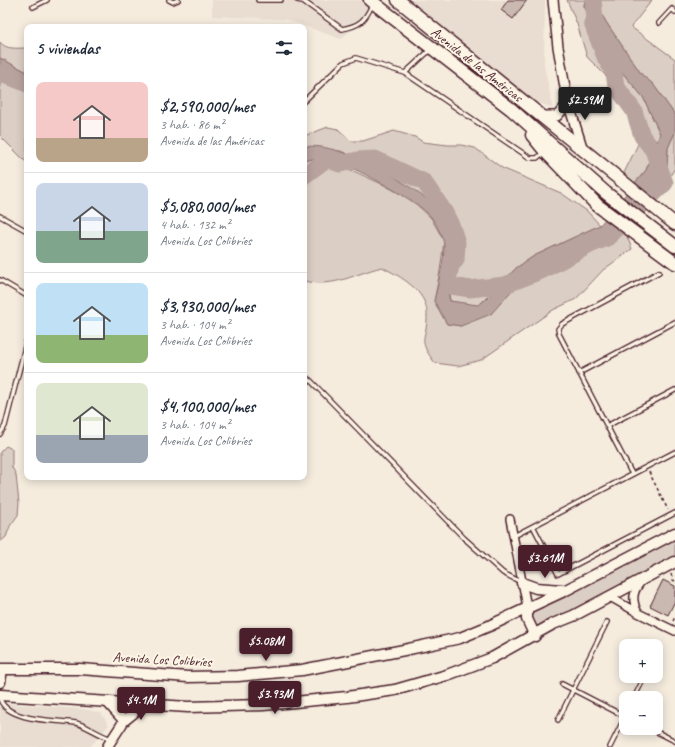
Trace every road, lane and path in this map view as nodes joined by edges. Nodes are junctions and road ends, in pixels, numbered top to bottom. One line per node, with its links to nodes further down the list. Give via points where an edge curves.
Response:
1 (47, 0): 10 (lane)
2 (169, 0): 3 (lane)
3 (178, 0)
4 (258, 0): 5 (lane)
5 (281, 0)
6 (297, 0): 9 (lane, via 303,1 342,29 355,26 367,16)
7 (398, 0): 18 (highway, Avenida de las Américas)
8 (553, 0): 16 (street)
9 (372, 1): 13 (highway, Avenida de las Américas)
10 (33, 7)
11 (675, 12): 12 (lane, via 672,9)
12 (659, 23)
13 (432, 48): 14 (lane); 17 (highway, Avenida de las Américas)
14 (405, 72): 15 (lane, via 356,58 343,63); 20 (lane, via 530,158 537,158)
15 (307, 98)
16 (567, 99): 18 (street, via 566,106 556,116); 19 (street)
17 (511, 109): 20 (highway); 24 (highway, Avenida de las Américas, via 606,193)
18 (543, 116): 19 (highway, Avenida de las Américas)
19 (583, 150): 22 (highway, Avenida de las Américas)
20 (545, 151): 25 (highway, via 597,204)
21 (0, 216): 23 (lane)
22 (675, 224)
23 (24, 229)
24 (675, 246)
25 (675, 263)
26 (659, 272): 31 (lane, via 562,324 558,329)
27 (0, 280): 28 (lane)
28 (24, 294)
29 (675, 322): 31 (lane)
30 (24, 351): 35 (lane, via 6,426)
31 (579, 373): 34 (lane)
32 (307, 378): 46 (lane, via 464,538 503,573)
33 (675, 390): 34 (lane)
34 (607, 426): 38 (lane)
35 (0, 434)
36 (675, 452): 37 (lane)
37 (646, 467): 38 (lane); 39 (path)
38 (632, 474): 41 (lane)
39 (673, 514): 41 (lane, via 558,574)
40 (510, 518): 43 (street)
41 (533, 526): 43 (lane)
42 (675, 533): 47 (main road, Avenida Los Colibríes)
43 (514, 536): 46 (street)
44 (673, 566): 45 (main road)
45 (642, 580): 48 (main road); 50 (street, via 633,596)
46 (522, 583): 47 (main road, via 543,590); 49 (street)
47 (566, 590): 49 (main road, Avenida Los Colibríes)
48 (610, 597): 50 (street); 53 (main road, via 553,624)
49 (528, 607): 53 (main road, via 527,619); 54 (main road, Avenida Los Colibríes, via 460,638 302,670 238,676 188,676 80,669)
50 (638, 613): 52 (street)
51 (606, 622): 57 (lane)
52 (675, 631)
53 (534, 636): 61 (main road, via 492,658 447,676 395,690 263,704 188,707)
54 (1, 669): 55 (main road)
55 (0, 682)
56 (562, 684): 57 (lane)
57 (573, 690): 62 (lane); 63 (lane)
58 (0, 695): 60 (main road)
59 (0, 699): 68 (lane, via 14,713 49,721 77,723)
60 (107, 702): 61 (main road); 64 (street)
61 (145, 704): 64 (street)
62 (619, 713)
63 (558, 720)
64 (124, 721): 68 (street)
65 (619, 730): 69 (lane)
66 (663, 735): 67 (lane)
67 (675, 741)
68 (110, 743)
69 (610, 747)

